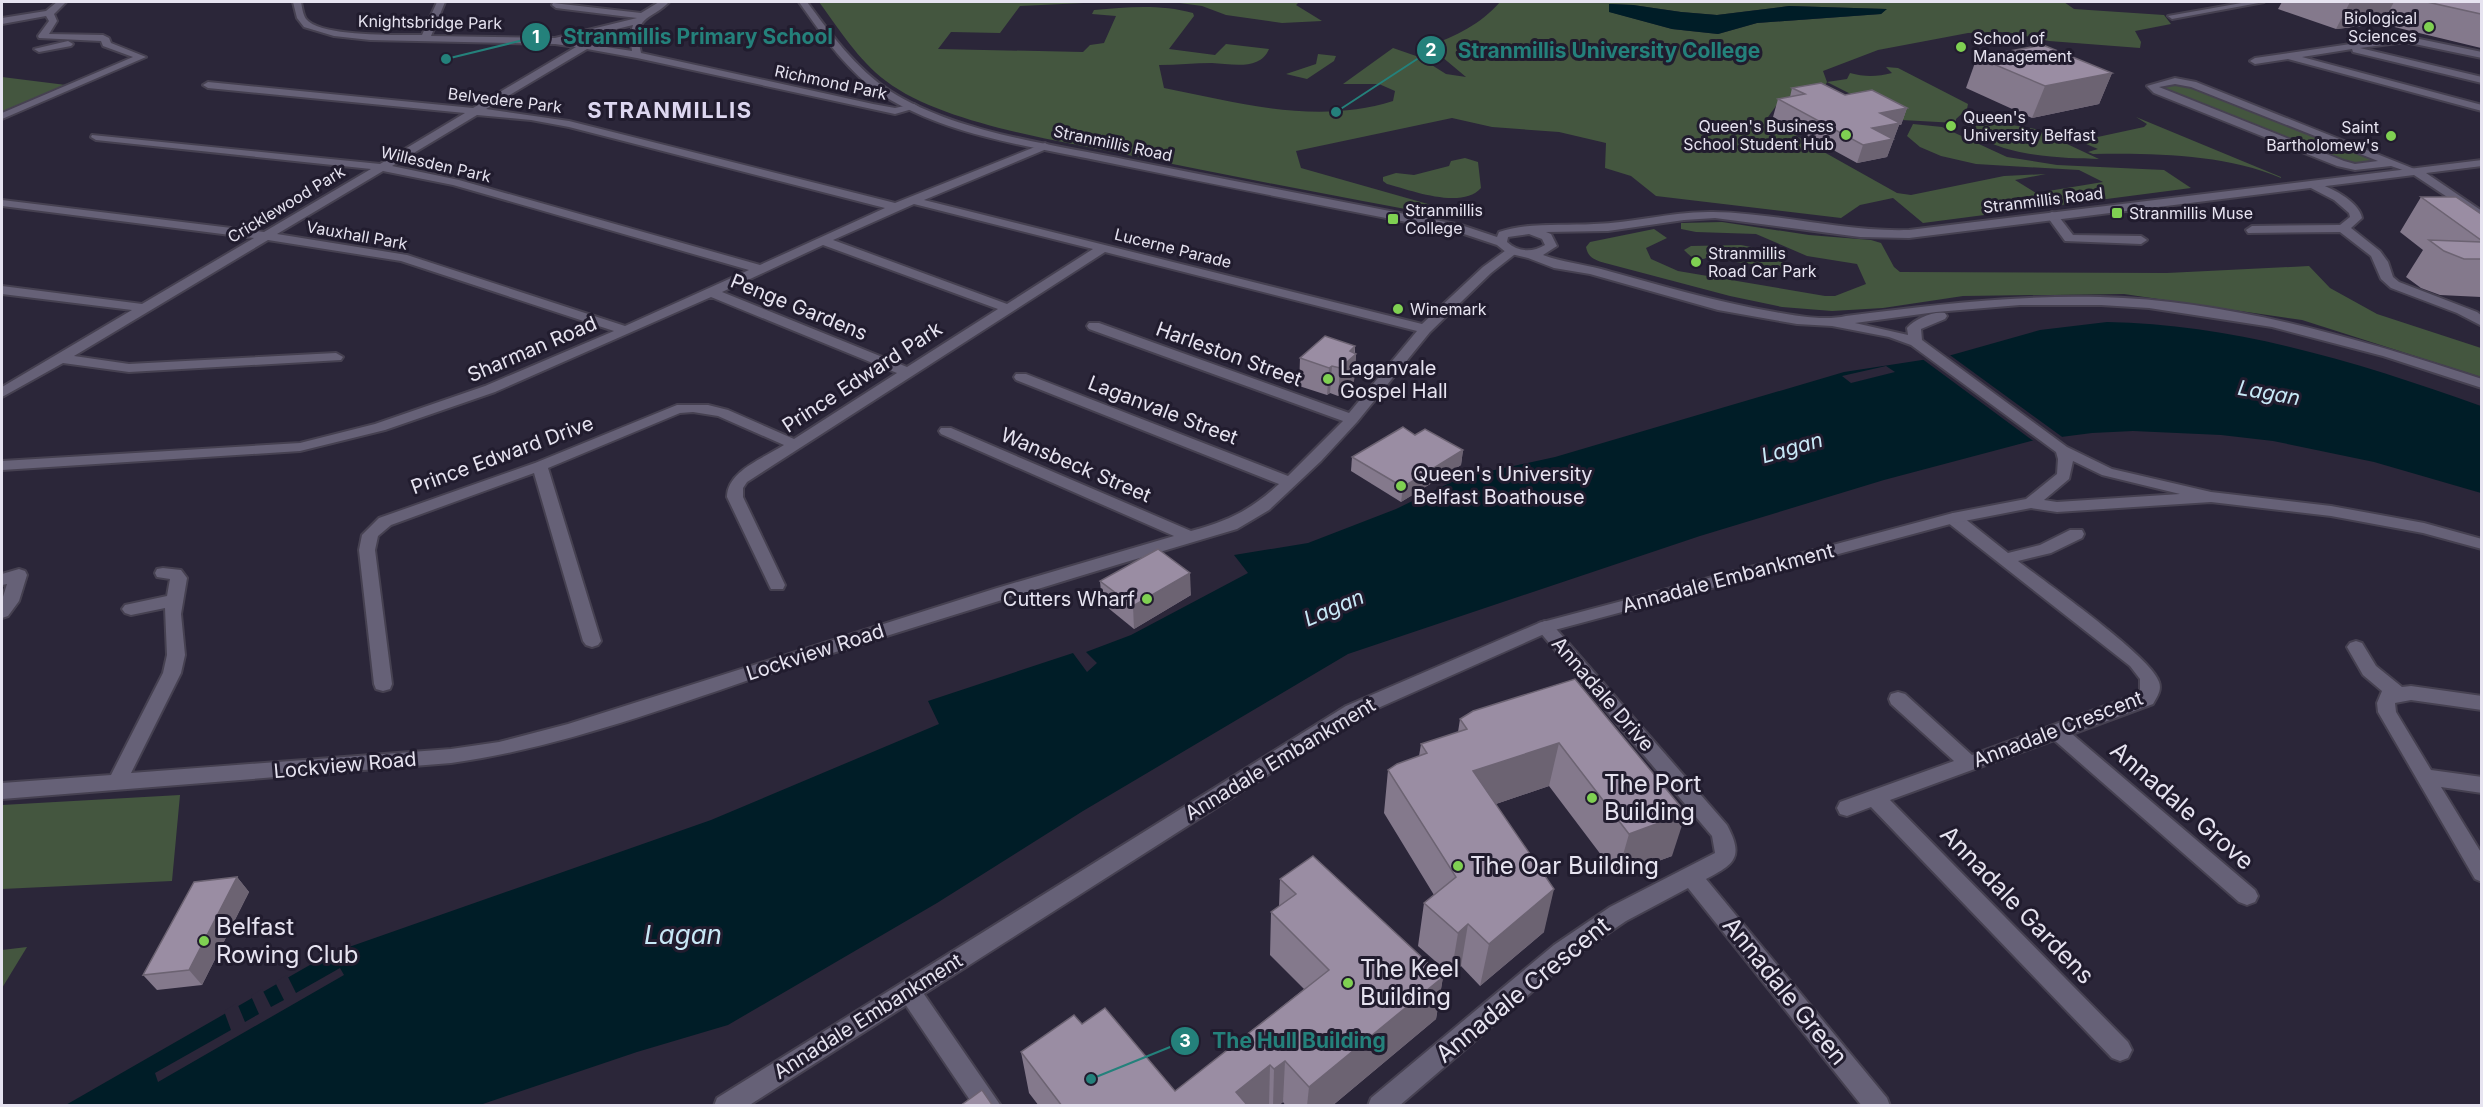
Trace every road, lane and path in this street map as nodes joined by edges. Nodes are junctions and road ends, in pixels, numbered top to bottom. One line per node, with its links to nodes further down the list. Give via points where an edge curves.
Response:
1 (62, 2): 8 (street)
2 (297, 2): 13 (street, Knightsbridge Park, via 304,22 318,29 357,37)
3 (441, 2): 13 (street)
4 (665, 2): 10 (street)
5 (803, 2): 24 (street, Stranmillis Road, via 867,80)
6 (2260, 2): 9 (street)
7 (556, 5): 10 (street)
8 (49, 14): 11 (street); 12 (street, via 53,21 42,36)
9 (2172, 16)
10 (642, 18): 14 (street, Knightsbridge Park); 18 (street, via 633,37)
11 (2, 21)
12 (84, 37): 17 (street, via 70,44); 27 (street, via 103,38 106,44 141,57)
13 (425, 38): 14 (street, Knightsbridge Park)
14 (555, 41): 15 (street, Richmond Park)
15 (587, 45): 18 (street, Richmond Park); 26 (street, Cricklewood Park)
16 (2347, 47): 19 (street, via 2405,39); 20 (street); 22 (street)
17 (39, 49)
18 (637, 55): 24 (street, Richmond Park, via 881,108)
19 (2481, 55)
20 (2288, 56): 21 (street); 25 (street)
21 (2255, 61)
22 (2481, 80)
23 (208, 85): 26 (street, Belvedere Park)
24 (914, 108): 29 (street, Stranmillis Road)
25 (2481, 108)
26 (473, 112): 32 (street, Cricklewood Park); 37 (street, Belvedere Park, via 569,124)
27 (2, 116)
28 (96, 137): 32 (street, Willesden Park)
29 (1046, 146): 35 (street, Sharman Road); 45 (street, Stranmillis Road)
30 (2392, 163): 30 (street, via 2355,167 2341,164 2152,86 2175,81 2193,84); 33 (street)
31 (2481, 163): 33 (street, Stranmillis Road)
32 (381, 167): 44 (street, Cricklewood Park); 52 (street, Willesden Park, via 455,182)
33 (2417, 172): 34 (street, Stranmillis Road); 39 (street)
34 (2313, 185): 38 (street, Stranmillis Road); 41 (street, via 2355,212 2356,218)
35 (912, 200): 37 (street, Sharman Road); 49 (street, Lucerne Parade)
36 (2, 202): 44 (street, Vauxhall Park)
37 (896, 207): 47 (street, Sharman Road)
38 (2052, 215): 40 (street, Stranmillis Road, via 1887,235 1699,214); 46 (street, via 2069,238)
39 (2481, 217)
40 (1608, 227): 43 (street, Stranmillis Road); 48 (street, Stranmillis Road)
41 (2343, 228): 42 (street); 60 (street, via 2379,258 2383,273 2395,285 2462,309)
42 (2252, 230)
43 (1533, 231): 45 (street, Stranmillis Road, via 1518,230); 48 (street)
44 (265, 235): 57 (street, Cricklewood Park); 63 (street, Vauxhall Park, via 403,258)
45 (1503, 237): 50 (street)
46 (2141, 240)
47 (823, 241): 52 (street, Sharman Road); 58 (street)
48 (1558, 244): 51 (street, Stranmillis Road); 53 (street)
49 (1103, 248): 58 (street, Prince Edward Park); 62 (street, Lucerne Parade)
50 (1513, 251): 51 (street); 62 (street, Lockview Road, via 1491,266)
51 (1529, 254): 53 (street, via 1558,265)
52 (760, 269): 55 (street, Sharman Road)
53 (1591, 270): 59 (street, via 1723,307)
54 (2, 290): 57 (street)
55 (711, 292): 63 (street, Sharman Road); 67 (street, Penge Gardens)
56 (1990, 304): 59 (street); 64 (street, via 1920,324 1913,332); 69 (street, via 2101,301 2209,312 2322,335)
57 (143, 308): 66 (street, Cricklewood Park)
58 (1006, 308): 67 (street, Prince Edward Park)
59 (1832, 322): 64 (street, via 1892,334)
60 (2481, 322)
61 (1094, 326): 71 (street, Harleston Street)
62 (1425, 329): 71 (street, Lockview Road)
63 (626, 331): 75 (street, Sharman Road, via 436,409 300,447)
64 (1921, 345): 74 (street)
65 (336, 357): 66 (street, via 129,368)
66 (59, 358): 70 (street, Cricklewood Park)
67 (906, 372): 73 (street, Prince Edward Park)
68 (1021, 377): 77 (street, Laganvale Street)
69 (2481, 384)
70 (2, 393)
71 (1352, 419): 77 (street, Lockview Road)
72 (946, 431): 82 (street, Wansbeck Street)
73 (793, 444): 76 (street, Prince Edward Drive, via 717,410 688,408 677,409); 87 (street, Prince Edward Park, via 741,479 735,488 739,506)
74 (2059, 448): 78 (street, Annadale Embankment, via 2107,472); 79 (street, Annadale Embankment, via 2066,459 2064,476)
75 (2, 466)
76 (540, 466): 92 (street); 94 (street, Prince Edward Drive, via 390,519 371,531 367,550)
77 (1289, 482): 82 (street, Lockview Road, via 1246,518)
78 (2211, 497): 79 (street, Annadale Embankment, via 2057,507); 83 (street, Annadale Embankment, via 2331,511 2424,528)
79 (2031, 503): 80 (street, Annadale Embankment)
80 (1953, 518): 84 (street, Annadale Crescent); 91 (street, Annadale Embankment)
81 (2076, 534): 84 (street, via 2045,549)
82 (1190, 537): 101 (street, Lockview Road, via 531,742 452,756 371,764)
83 (2481, 544)
84 (2004, 560): 98 (street, Annadale Crescent, via 2136,662 2152,685 2146,699)
85 (164, 573): 88 (street, via 179,578)
86 (2, 580): 90 (street, via 19,575)
87 (777, 585)
88 (175, 600): 89 (street); 101 (street, via 172,614 176,655 172,673)
89 (131, 609)
90 (2, 612)
91 (1545, 627): 106 (street, Annadale Drive, via 1720,831); 110 (street, Annadale Embankment, via 1353,711)
92 (592, 641)
93 (2356, 646): 95 (street, via 2369,670)
94 (383, 684)
95 (2398, 694): 97 (street); 100 (street, via 2389,696 2387,711)
96 (1898, 699): 99 (street)
97 (2481, 703)
98 (2056, 731): 99 (street, Annadale Crescent); 109 (street, Annadale Grove)
99 (1968, 763): 104 (street, Annadale Crescent)
100 (2426, 777): 102 (street); 107 (street)
101 (117, 782): 103 (street, Lockview Road)
102 (2481, 785)
103 (2, 791)
104 (1875, 798): 105 (street, Annadale Crescent); 111 (street, Annadale Gardens)
105 (1847, 808)
106 (1726, 845): 108 (street, Annadale Crescent, via 1721,861)
107 (2481, 873)
108 (1692, 877): 114 (street, Annadale Crescent, via 1618,914 1562,952); 115 (street, Annadale Green)
109 (2247, 896)
110 (909, 991): 112 (street, Annadale Embankment); 113 (street)
111 (2120, 1050)
112 (726, 1106)
113 (989, 1106)
114 (1380, 1106)
115 (1878, 1106)

